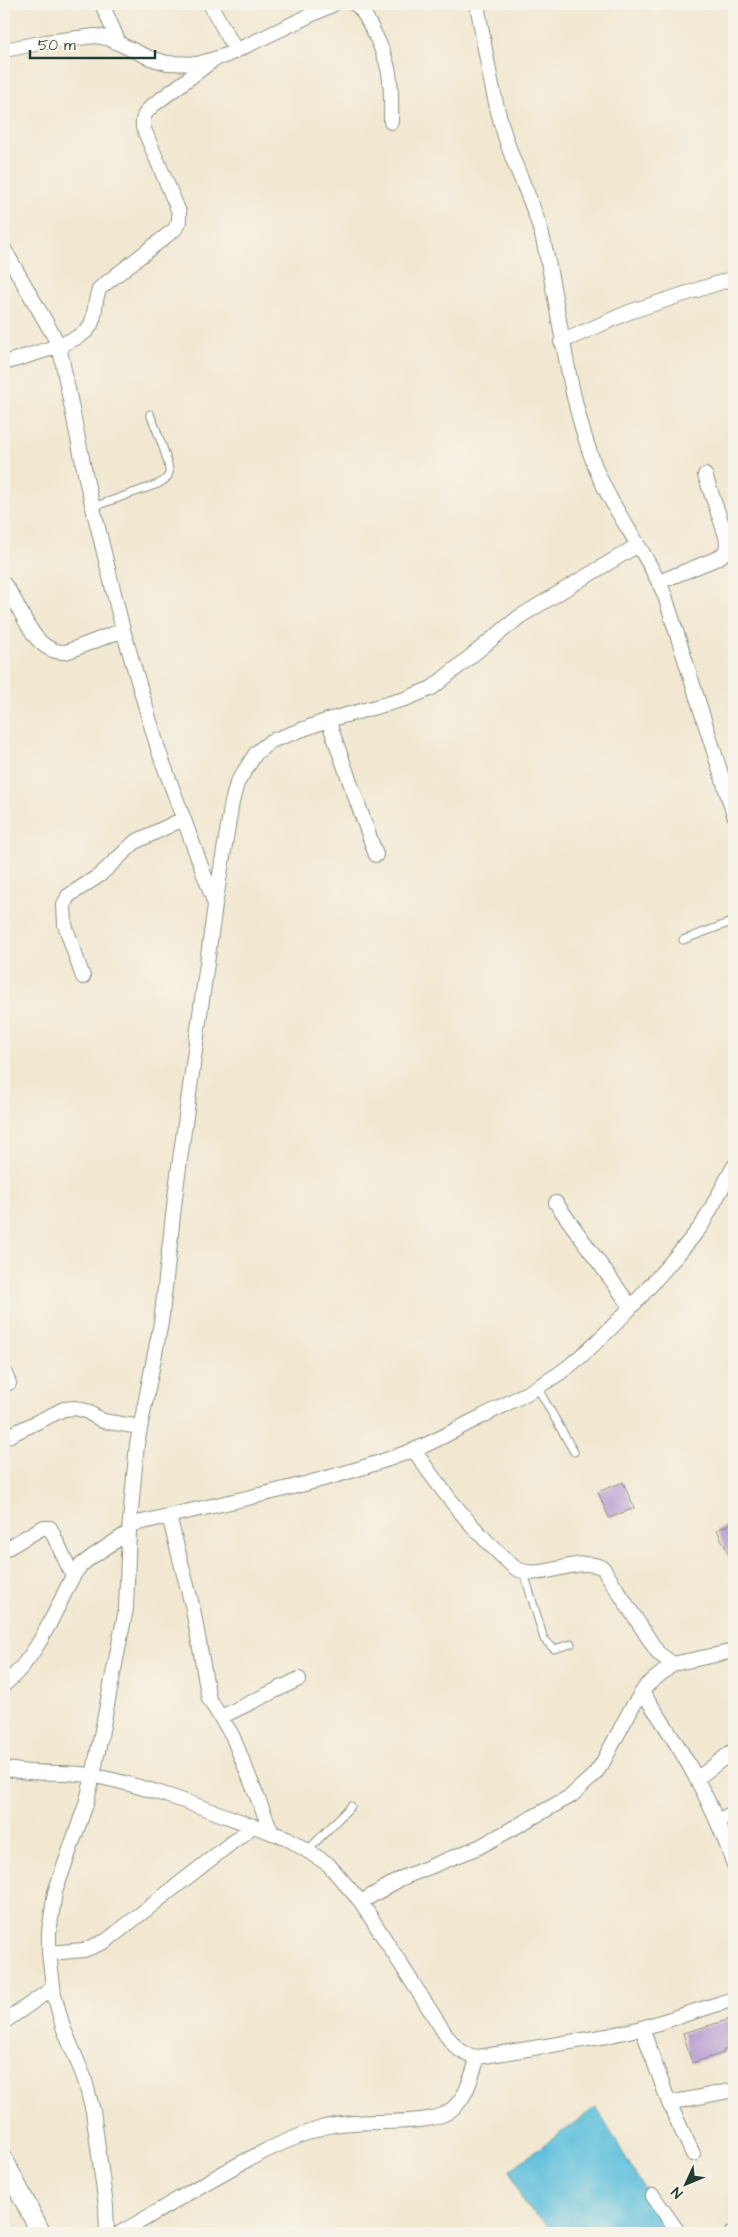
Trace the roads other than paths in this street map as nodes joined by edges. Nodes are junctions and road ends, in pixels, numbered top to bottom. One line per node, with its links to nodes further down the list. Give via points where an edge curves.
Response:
1 (102, 4): 6 (street)
2 (210, 4): 8 (street)
3 (334, 4): 8 (street)
4 (355, 4): 10 (street, via 365,15 386,59 392,82)
5 (477, 4): 13 (street, via 501,122 542,237)
6 (119, 43): 7 (street, via 95,36); 9 (street, via 167,64)
7 (4, 50)
8 (236, 51): 9 (street)
9 (212, 61): 14 (street, via 152,106 142,119 180,221 175,229 106,281 97,293 90,327 85,333)
10 (391, 122)
11 (4, 249): 14 (street)
12 (734, 278): 13 (street, via 630,312)
13 (561, 342): 19 (street, via 588,448 606,489)
14 (59, 345): 15 (street); 18 (street)
15 (4, 363)
16 (150, 414): 18 (lane, via 169,474 165,480 150,487)
17 (705, 475): 20 (street, via 728,546 718,558)
18 (93, 506): 22 (street)
19 (638, 545): 20 (street); 23 (street, via 519,617 432,688 405,699)
20 (659, 582): 24 (street, via 674,618)
21 (4, 584): 22 (street, via 34,635 58,652 66,652)
22 (123, 630): 25 (street)
23 (328, 720): 26 (street); 27 (street, via 270,741 256,753 237,783)
24 (734, 815)
25 (183, 819): 27 (street); 30 (street, via 135,842 104,871 68,896 64,905 65,926)
26 (376, 855)
27 (215, 905): 35 (street, via 161,1322)
28 (734, 921): 29 (lane)
29 (683, 940)
30 (83, 977)
31 (734, 1166): 33 (street, via 702,1225)
32 (556, 1203): 33 (street)
33 (632, 1307): 34 (street, via 605,1336)
34 (537, 1387): 37 (street); 38 (lane)
35 (140, 1427): 36 (street, via 103,1421 75,1408 64,1409); 40 (street)
36 (4, 1438)
37 (414, 1450): 39 (street, via 267,1493); 42 (street, via 459,1510 504,1558)
38 (574, 1452)
39 (169, 1516): 40 (street); 50 (street, via 198,1633 209,1699)
40 (130, 1529): 43 (street, via 81,1565); 53 (street, via 126,1609)
41 (4, 1550): 43 (street, via 42,1528 50,1528)
42 (524, 1573): 44 (lane, via 544,1639 554,1650); 46 (street, via 585,1564 603,1568 658,1653)
43 (73, 1576): 48 (street, via 39,1644)
44 (572, 1644)
45 (734, 1651): 46 (street)
46 (673, 1664): 49 (street)
47 (299, 1679): 50 (street)
48 (4, 1685)
49 (642, 1692): 54 (street); 62 (street, via 602,1764 571,1796 479,1847 402,1878)
50 (221, 1717): 59 (street, via 232,1735)
51 (734, 1750): 54 (street)
52 (6, 1772): 53 (street)
53 (93, 1776): 58 (street, via 142,1788); 63 (street, via 55,1892)
54 (698, 1778): 57 (street)
55 (351, 1806): 60 (lane)
56 (734, 1812): 57 (street)
57 (718, 1821): 61 (street)
58 (253, 1826): 59 (street); 63 (street, via 106,1941 84,1950)
59 (272, 1833): 60 (street)
60 (308, 1850): 62 (street, via 328,1864)
61 (734, 1865)
62 (361, 1902): 68 (street, via 456,2048 467,2056)
63 (49, 1953): 64 (street)
64 (53, 1988): 66 (street); 75 (street, via 63,2028 84,2078 93,2111)
65 (734, 1999): 67 (street)
66 (4, 2022)
67 (642, 2028): 68 (street); 70 (street)
68 (478, 2057): 76 (street, via 466,2092 459,2104 446,2113 406,2120 338,2124 307,2133 242,2162)
69 (734, 2090): 70 (street)
70 (669, 2103): 71 (street)
71 (693, 2154)
72 (4, 2161): 74 (main road)
73 (653, 2196): 77 (street)
74 (41, 2233)
75 (107, 2233)
76 (120, 2233)
77 (679, 2233)

